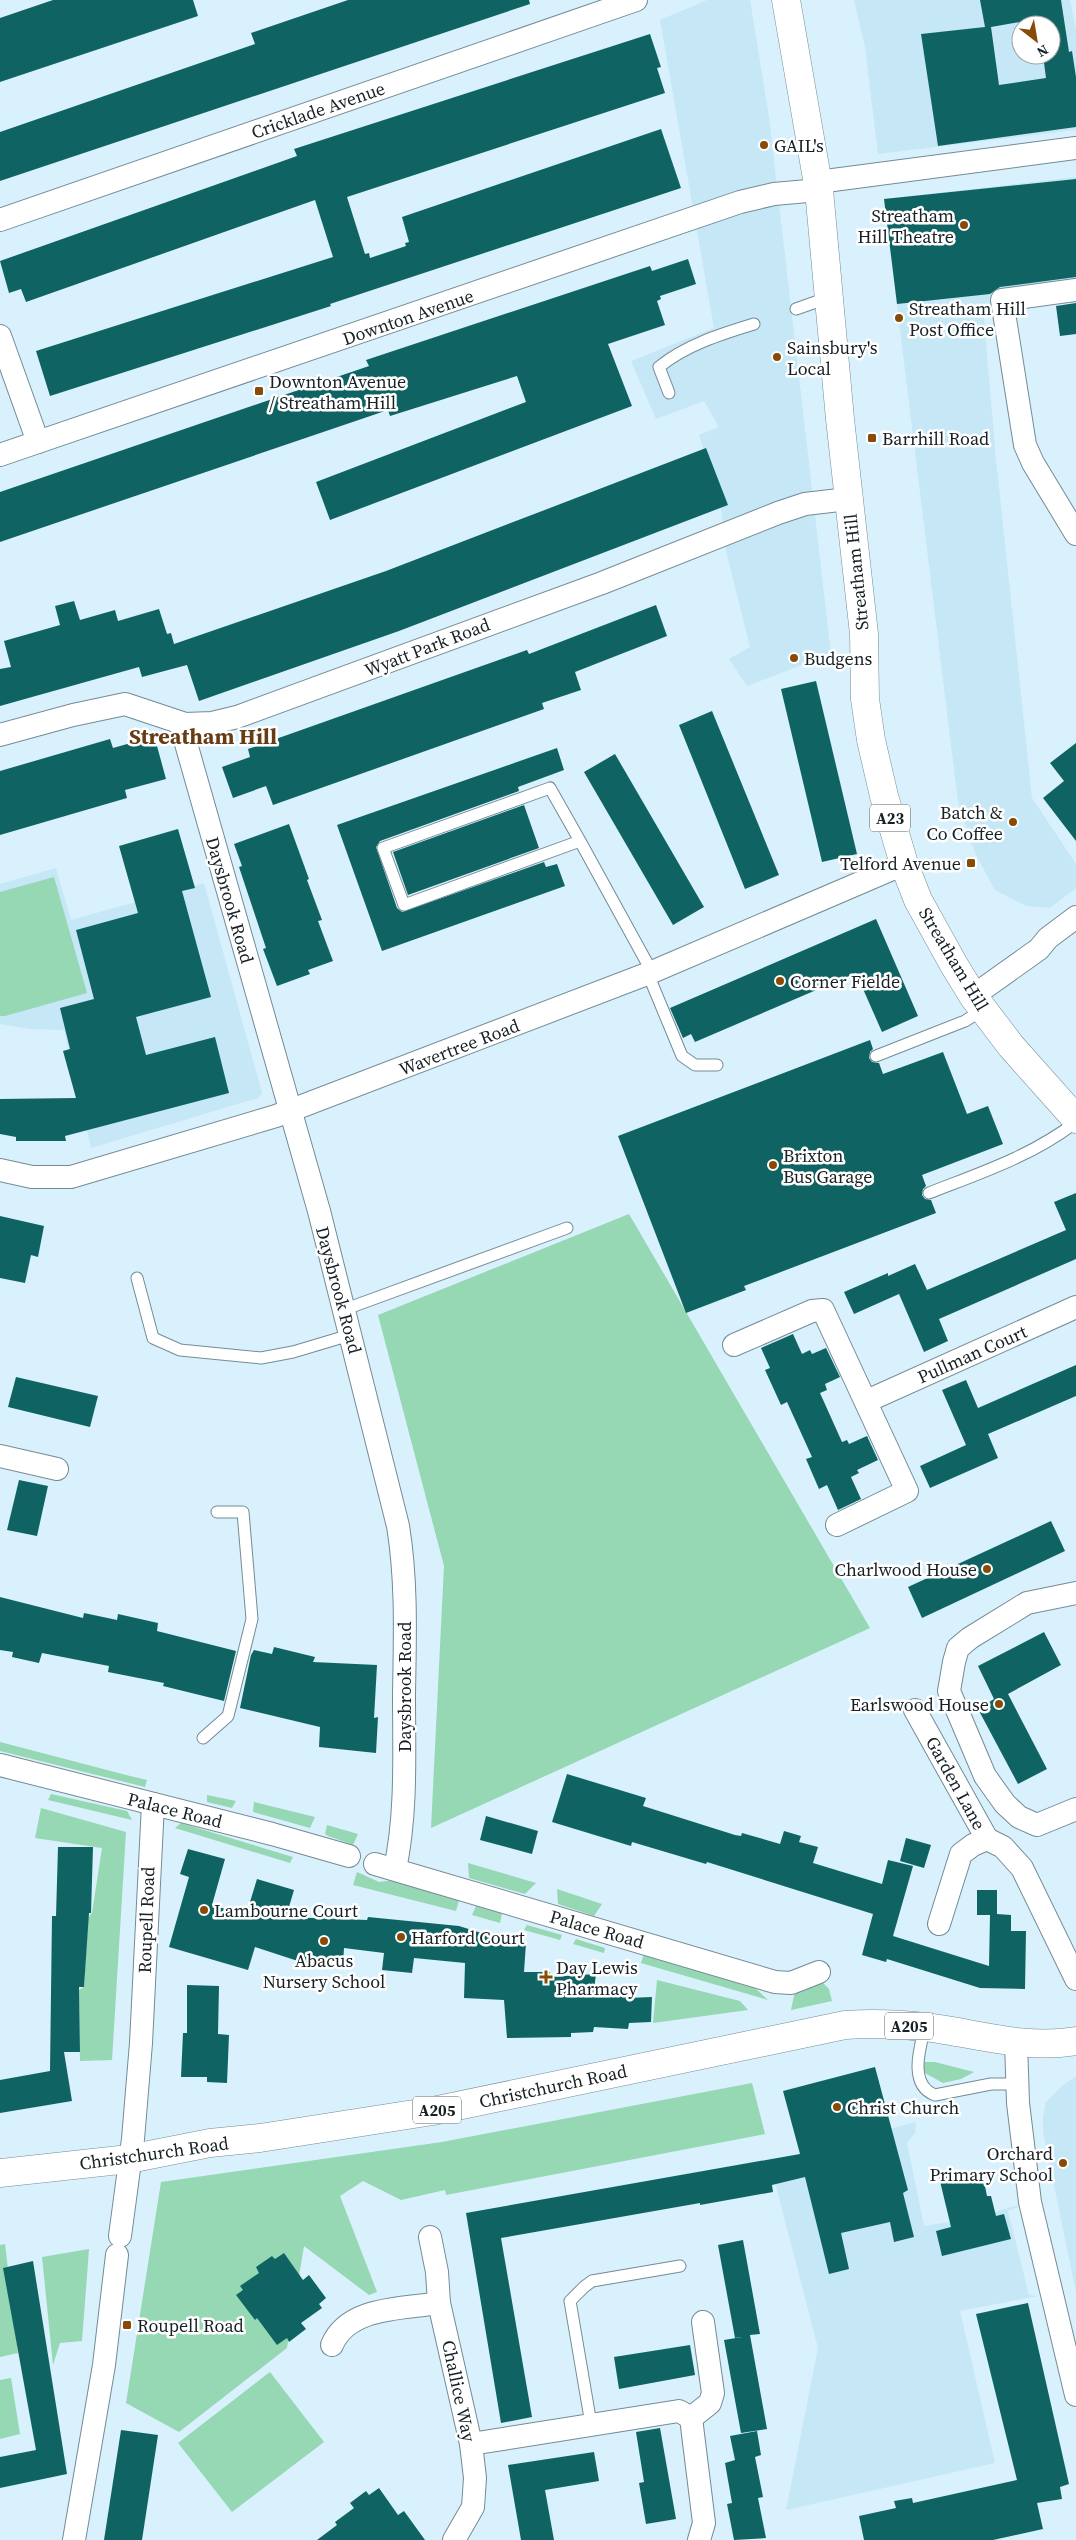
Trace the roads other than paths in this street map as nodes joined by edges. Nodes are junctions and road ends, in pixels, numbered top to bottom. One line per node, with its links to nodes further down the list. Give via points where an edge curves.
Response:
1 (636, 0): 5 (street, Cricklade Avenue)
2 (786, 0): 4 (highway, Streatham Hill / A23)
3 (1076, 148): 4 (street, via 899,170)
4 (818, 186): 7 (highway, Streatham Hill / A23); 12 (street, Downton Avenue, via 740,202)
5 (0, 220)
6 (1076, 290): 15 (street, via 1002,300 1025,445)
7 (830, 298): 8 (lane); 14 (highway, Streatham Hill / A23)
8 (796, 309)
9 (754, 324): 11 (lane, via 713,337 671,357 659,367)
10 (0, 336): 12 (street)
11 (668, 393)
12 (38, 442): 13 (street, Downton Avenue)
13 (0, 455)
14 (848, 499): 16 (street, Wyatt Park Road, via 805,504 778,513 602,583 260,710 212,723); 19 (highway, Streatham Hill / A23, via 864,634 871,740)
15 (1076, 534)
16 (185, 724): 17 (street, Wyatt Park Road, via 124,704); 25 (street, Daysbrook Road, via 183,733)
17 (0, 735)
18 (580, 841): 18 (lane, via 550,788 383,848 404,905); 21 (lane)
19 (904, 864): 21 (street, Wavertree Road); 22 (highway, Streatham Hill / A23, via 927,917)
20 (1076, 917): 22 (street)
21 (650, 973): 24 (lane, via 682,1056 695,1065); 25 (street, Wavertree Road)
22 (978, 1002): 23 (lane, via 965,1021); 26 (highway, Streatham Hill / A23, via 1011,1046)
23 (876, 1056)
24 (717, 1065)
25 (290, 1110): 27 (street, Wavertree Road, via 71,1177 32,1177); 32 (street, Daysbrook Road)
26 (1076, 1120): 28 (lane, via 1053,1139 1025,1155)
27 (0, 1170)
28 (929, 1193)
29 (567, 1228): 32 (lane)
30 (136, 1278): 33 (lane, via 153,1338 180,1350 261,1358 293,1352)
31 (1076, 1307): 35 (street, Pullman Court)
32 (343, 1310): 33 (street, Daysbrook Road)
33 (350, 1334): 48 (street, Daysbrook Road, via 392,1498 405,1567 402,1808)
34 (734, 1345): 35 (street, via 812,1311 823,1310)
35 (867, 1401): 39 (street, via 907,1490)
36 (0, 1456): 37 (street)
37 (57, 1470)
38 (217, 1512): 42 (lane, via 243,1512 252,1619 228,1716)
39 (837, 1525)
40 (1076, 1593): 45 (street, via 1027,1604 970,1638 958,1648 949,1691 985,1776 1005,1804 1019,1817 1037,1825)
41 (915, 1710): 46 (street, Garden Lane)
42 (204, 1738)
43 (0, 1765): 44 (street, Palace Road)
44 (153, 1804): 47 (street, Palace Road); 56 (street, Roupell Road, via 141,2043)
45 (1076, 1810)
46 (987, 1839): 49 (street, via 961,1854); 51 (street, Garden Lane, via 1002,1847 1022,1868)
47 (348, 1856)
48 (385, 1867): 50 (street, Palace Road, via 777,1989)
49 (939, 1924)
50 (820, 1972)
51 (1076, 1979)
52 (925, 2027): 54 (highway, Christchurch Road / A205); 55 (lane, via 917,2064 923,2088 928,2093 935,2095 991,2084); 56 (highway, Christchurch Road / A205, via 845,2025 433,2111)
53 (1076, 2041): 54 (highway, Christchurch Road / A205, via 1060,2044)
54 (1016, 2042): 55 (street)
55 (1016, 2084): 62 (street, via 1030,2202)
56 (129, 2158): 57 (highway, Christchurch Road / A205); 68 (street, Roupell Road, via 104,2365)
57 (0, 2174)
58 (430, 2237): 60 (street, Challice Way)
59 (680, 2266): 66 (lane, via 592,2281 570,2301)
60 (439, 2303): 63 (street, via 364,2316 343,2327); 67 (street, Challice Way)
61 (703, 2322): 65 (street, via 713,2393 707,2406)
62 (1068, 2328): 64 (street)
63 (332, 2345)
64 (1076, 2396)
65 (691, 2418): 66 (street, via 679,2412); 70 (street, via 704,2523)
66 (591, 2424): 67 (street)
67 (471, 2444): 69 (street, Challice Way, via 475,2496 468,2518)
68 (74, 2540)
69 (454, 2540)
70 (700, 2540)

